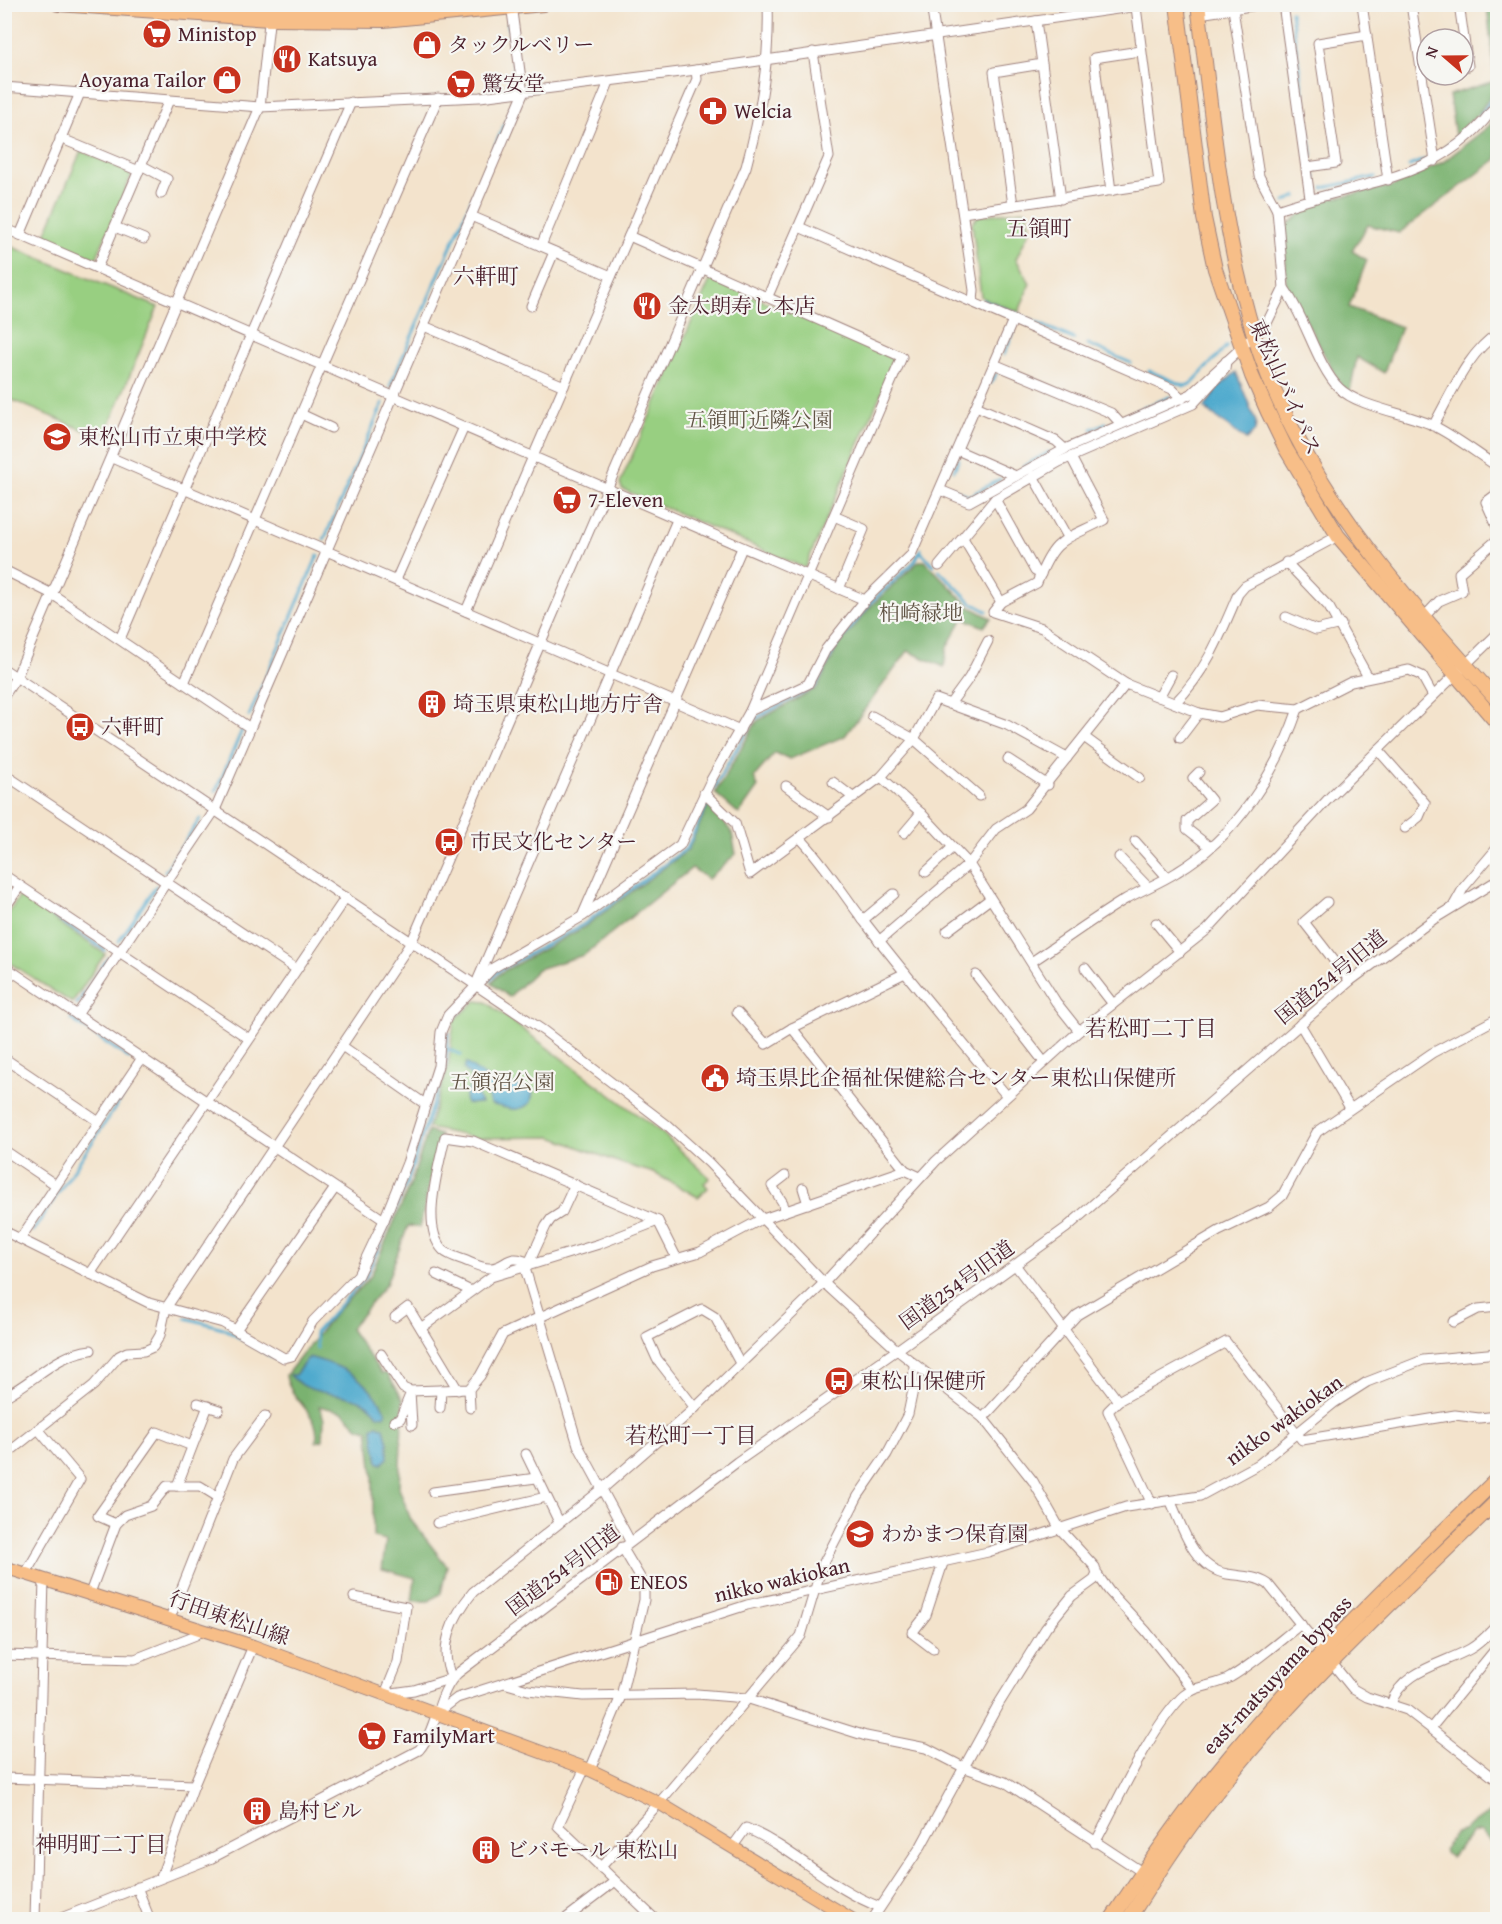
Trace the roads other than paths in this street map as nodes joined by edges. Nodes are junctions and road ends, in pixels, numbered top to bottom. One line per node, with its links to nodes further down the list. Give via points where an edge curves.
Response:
1 (58, 4): 18 (highway)
2 (219, 4): 18 (highway)
3 (434, 4): 18 (highway)
4 (543, 4): 15 (highway)
5 (768, 4): 26 (street)
6 (932, 4): 22 (street)
7 (1152, 4): 14 (street)
8 (1177, 4): 73 (highway, 東松山バイパス, via 1204,218 1215,269)
9 (1264, 4): 17 (street)
10 (1283, 4): 41 (street)
11 (1362, 4): 23 (street)
12 (1411, 4): 20 (street)
13 (1460, 4): 21 (street)
14 (1136, 6): 19 (street); 24 (street)
15 (511, 7): 18 (highway, via 384,20); 33 (street)
16 (1198, 9): 17 (street); 72 (highway, 東松山バイパス, via 1220,186)
17 (1233, 9): 49 (street, via 1259,176)
18 (270, 10): 38 (street)
19 (1036, 21): 22 (street); 27 (street)
20 (1415, 27)
21 (1463, 27)
22 (936, 35): 25 (street); 50 (street)
23 (1367, 35): 41 (street, via 1318,43 1336,163); 43 (street)
24 (1140, 51): 44 (street, via 1094,58); 44 (street, via 1159,183)
25 (813, 52): 26 (street); 52 (street, via 829,157)
26 (767, 60): 28 (street); 61 (street, via 760,112 746,167)
27 (1042, 64): 46 (street); 48 (street, via 994,72)
28 (696, 70): 29 (street); 56 (street, via 697,79)
29 (609, 82): 33 (street); 58 (street)
30 (4, 87): 32 (street)
31 (1426, 87): 40 (street)
32 (80, 93): 35 (street); 39 (street)
33 (523, 94): 34 (street); 51 (street)
34 (438, 98): 36 (street); 76 (street)
35 (169, 100): 38 (street); 42 (street)
36 (351, 102): 38 (street); 71 (street)
37 (1497, 102): 40 (street, via 1464,141)
38 (260, 107): 66 (street)
39 (60, 138): 42 (street); 55 (street)
40 (1435, 161): 43 (street)
41 (1307, 167): 47 (street)
42 (140, 168): 45 (street, via 167,179); 53 (street)
43 (1388, 180): 47 (street)
44 (1111, 191): 46 (street)
45 (161, 194)
46 (1061, 198): 48 (street)
47 (1310, 198): 49 (street)
48 (1013, 205): 50 (street)
49 (1277, 210): 63 (street)
50 (963, 213): 65 (street)
51 (471, 216): 58 (street); 69 (street)
52 (799, 226): 64 (street); 65 (street)
53 (115, 227): 57 (street); 60 (street)
54 (4, 228): 55 (street)
55 (20, 235): 60 (street)
56 (629, 236): 61 (street); 62 (street)
57 (144, 239)
58 (541, 246): 59 (street)
59 (554, 252): 62 (street); 67 (street)
60 (97, 268): 66 (street)
61 (703, 268): 64 (street); 94 (street)
62 (611, 276): 77 (street)
63 (1284, 288): 72 (street, via 1266,326); 83 (street, via 1340,389)
64 (768, 296): 100 (street, via 902,357)
65 (973, 302): 68 (street)
66 (178, 304): 71 (street); 88 (street)
67 (531, 306)
68 (1012, 320): 75 (street); 79 (street, via 1172,389)
69 (424, 326): 77 (street); 78 (street)
70 (1497, 333): 83 (street, via 1470,362)
71 (251, 335): 76 (street); 93 (street)
72 (1254, 336): 73 (street); 122 (highway, 東松山バイパス, via 1296,437 1323,485 1368,551)
73 (1242, 348): 74 (street); 104 (highway, 東松山バイパス, via 1286,449)
74 (1226, 360): 79 (street); 87 (street, via 1225,369 1192,404)
75 (994, 364): 80 (street); 82 (street, via 1111,413)
76 (321, 366): 78 (street); 81 (street)
77 (564, 386): 89 (street)
78 (393, 397): 84 (street); 109 (street)
79 (1182, 399): 82 (street)
80 (976, 406): 86 (street); 87 (street, via 1056,441)
81 (301, 414): 85 (street); 101 (street)
82 (1121, 424): 87 (street)
83 (1434, 426): 90 (street)
84 (464, 427): 89 (street); 115 (street)
85 (331, 428)
86 (957, 450): 91 (street); 95 (street)
87 (1068, 453): 91 (street); 92 (street); 105 (street, via 1104,520)
88 (112, 458): 93 (street); 117 (street)
89 (533, 458): 94 (street); 120 (street)
90 (1497, 467)
91 (1016, 476): 98 (street)
92 (1033, 476): 97 (street); 105 (street)
93 (185, 489): 101 (street); 125 (street)
94 (607, 490): 102 (street); 127 (street)
95 (940, 490): 98 (street); 118 (street, via 911,555)
96 (1497, 493): 103 (street, via 1486,502)
97 (995, 499): 99 (street); 113 (street, via 1035,571)
98 (969, 502): 99 (street)
99 (987, 509): 106 (street)
100 (834, 516): 114 (street); 116 (street, via 864,528)
101 (255, 520): 109 (street); 135 (street)
102 (677, 520): 108 (street); 130 (street)
103 (1497, 529)
104 (1338, 536): 110 (street); 132 (highway, 東松山バイパス)
105 (1067, 537): 113 (street, via 1046,561)
106 (963, 538): 111 (street); 119 (street)
107 (1497, 539): 122 (street, via 1459,573 1462,591 1439,601)
108 (742, 548): 114 (street); 140 (street)
109 (326, 550): 115 (street); 149 (street)
110 (1286, 562): 123 (street); 142 (street, via 1238,594 1205,666)
111 (939, 566)
112 (4, 570): 117 (street)
113 (1041, 574): 119 (street, via 1037,583)
114 (808, 576): 116 (street); 145 (street)
115 (396, 580): 120 (street)
116 (839, 589): 118 (street)
117 (52, 594): 125 (street); 133 (street)
118 (864, 600): 145 (street, via 826,648 808,684)
119 (1000, 602): 136 (street, via 993,612 1042,628)
120 (466, 611): 127 (street)
121 (1286, 617): 123 (street, via 1316,630)
122 (1424, 617): 128 (highway, 東松山バイパス)
123 (1341, 624): 134 (street)
124 (1497, 633): 128 (street)
125 (120, 639): 135 (street)
126 (988, 641): 143 (street)
127 (541, 643): 130 (street); 196 (street)
128 (1465, 664): 132 (street); 141 (highway, 東松山バイパス)
129 (4, 669): 133 (street)
130 (610, 673): 140 (street); 207 (street)
131 (1171, 675): 139 (street)
132 (1454, 675): 138 (street); 148 (highway, 東松山バイパス)
133 (16, 676): 137 (street); 167 (street)
134 (1368, 677): 138 (street, via 1416,671); 144 (street)
135 (184, 683): 149 (street)
136 (1126, 684): 139 (street); 151 (street)
137 (4, 696)
138 (1433, 696): 154 (street)
139 (1159, 697): 142 (street)
140 (675, 701): 150 (street); 192 (street)
141 (1497, 701)
142 (1175, 703): 146 (street)
143 (950, 704): 153 (street, via 936,699); 155 (street, via 1007,725)
144 (1298, 710): 146 (street, via 1257,705 1220,717); 175 (street, via 1286,742 1255,796)
145 (750, 711): 150 (street)
146 (1198, 713): 152 (street)
147 (872, 716): 153 (street)
148 (1497, 724)
149 (250, 728): 167 (street)
150 (740, 730): 164 (street)
151 (1084, 737): 155 (street); 160 (street)
152 (1180, 738)
153 (914, 739): 159 (street); 165 (street)
154 (1378, 750): 170 (street, via 1425,803 1419,817); 198 (street, via 1236,902)
155 (1067, 758): 162 (street)
156 (1008, 759): 162 (street)
157 (1199, 772): 175 (street, via 1192,778 1211,800 1187,821 1187,829)
158 (4, 774): 183 (street)
159 (881, 777): 166 (street); 168 (street)
160 (1140, 778)
161 (833, 782): 166 (street)
162 (1048, 785): 178 (street, via 1026,809 996,829)
163 (786, 786): 169 (street)
164 (704, 793): 172 (street, via 735,822 750,874); 192 (street, via 680,845)
165 (979, 796)
166 (854, 798): 169 (street)
167 (215, 810): 183 (street); 187 (street)
168 (921, 813): 171 (street); 174 (street)
169 (829, 817): 172 (street)
170 (1405, 828)
171 (904, 833)
172 (800, 838): 193 (street, via 825,864)
173 (1135, 841): 181 (street)
174 (953, 847): 178 (street); 179 (street)
175 (1210, 847): 181 (street)
176 (1497, 847): 190 (street)
177 (1119, 857): 185 (street)
178 (969, 864): 188 (street); 197 (street)
179 (926, 872)
180 (4, 875): 184 (street)
181 (1167, 877): 185 (street)
182 (1497, 880): 190 (street, 国道254号旧道)
183 (166, 883): 199 (street); 202 (street)
184 (20, 886): 191 (street); 199 (street)
185 (1148, 886): 200 (street)
186 (894, 894): 193 (street)
187 (346, 897): 196 (street); 202 (street)
188 (990, 899): 195 (street); 200 (street)
189 (1327, 902): 206 (street, via 1304,922)
190 (1452, 907): 206 (street, 国道254号旧道)
191 (4, 909)
192 (583, 916): 207 (street, via 493,968)
193 (863, 920): 197 (street)
194 (1156, 923): 198 (street)
195 (947, 931)
196 (412, 941): 207 (street); 216 (street)
197 (879, 941): 204 (street)
198 (1180, 952): 208 (street)
199 (118, 953): 210 (street); 215 (street)
200 (1032, 961): 214 (street)
201 (4, 966): 210 (street)
202 (296, 969): 215 (street)
203 (1085, 969): 208 (street)
204 (904, 973): 213 (street); 220 (street)
205 (976, 975): 219 (street)
206 (1350, 981): 212 (street, 国道254号旧道)
207 (476, 984): 222 (street, via 442,1024 438,1066); 237 (street, via 666,1124 709,1163)
208 (1113, 1004): 214 (street)
209 (737, 1012): 213 (street, via 766,1044)
210 (77, 1016): 218 (street)
211 (1497, 1018): 223 (street, via 1432,1053)
212 (1300, 1024): 223 (street); 243 (street, 国道254号旧道, via 1114,1188)
213 (792, 1028): 227 (street)
214 (1079, 1031): 219 (street)
215 (248, 1038): 221 (street)
216 (342, 1046): 222 (street); 225 (street)
217 (4, 1058): 224 (street)
218 (141, 1058): 221 (street); 224 (street)
219 (1044, 1062): 220 (street)
220 (1007, 1096): 229 (street)
221 (206, 1102): 225 (street); 244 (street)
222 (425, 1104): 236 (street)
223 (1350, 1108): 254 (street, via 1317,1132 1282,1196 1269,1208 1219,1231 1077,1315)
224 (99, 1122): 231 (street)
225 (274, 1147): 232 (street); 249 (street)
226 (4, 1150): 231 (street)
227 (905, 1170): 229 (street); 234 (street)
228 (785, 1176): 235 (street, via 772,1186)
229 (920, 1177): 246 (street)
230 (575, 1184): 238 (street); 242 (street, via 562,1212 546,1226); 242 (street, via 473,1142 445,1137 430,1223 444,1250 485,1268 508,1259 522,1259)
231 (56, 1185): 240 (street)
232 (335, 1188): 236 (street); 255 (street)
233 (803, 1188): 234 (street)
234 (808, 1204): 235 (street)
235 (784, 1212): 237 (street)
236 (384, 1220): 255 (street, via 358,1275 313,1321 292,1356 285,1358)
237 (760, 1220): 241 (street, via 700,1252); 246 (street)
238 (658, 1221): 241 (street); 242 (street, via 599,1244)
239 (4, 1231): 240 (street)
240 (20, 1239): 244 (street)
241 (676, 1257): 251 (street)
242 (526, 1264): 247 (street); 251 (street)
243 (1016, 1266): 254 (street); 257 (street, 国道254号旧道)
244 (90, 1274): 249 (street, via 149,1304)
245 (436, 1274): 247 (street)
246 (824, 1283): 257 (street); 260 (street)
247 (469, 1290): 253 (street)
248 (1497, 1307): 252 (street, via 1478,1309)
249 (166, 1308): 255 (street); 279 (street, via 153,1347 119,1356 94,1385)
250 (395, 1317): 253 (street, via 408,1307)
251 (540, 1318): 263 (street, via 503,1334); 287 (street, via 578,1445)
252 (1453, 1322)
253 (421, 1328): 262 (street)
254 (1065, 1329): 267 (street); 276 (street)
255 (236, 1330)
256 (91, 1350): 266 (street, via 61,1358)
257 (897, 1350): 261 (street); 298 (street, 国道254号旧道)
258 (1497, 1353): 280 (street, nikko wakiokan, via 1423,1360 1392,1371 1340,1399)
259 (381, 1354): 265 (street)
260 (740, 1363): 272 (street); 272 (street, via 716,1317 702,1309 646,1337 657,1359)
261 (914, 1365): 276 (street); 304 (street, via 914,1390 908,1414 858,1496 819,1574)
262 (458, 1389): 263 (street); 264 (street)
263 (469, 1389): 271 (street)
264 (441, 1390): 265 (street); 270 (street)
265 (410, 1393): 277 (street, via 400,1419); 278 (street)
266 (4, 1397)
267 (1118, 1401): 280 (street, via 1226,1342); 293 (street, via 1108,1411)
268 (198, 1403): 269 (street)
269 (208, 1406): 273 (street); 281 (street)
270 (440, 1408)
271 (470, 1408)
272 (695, 1408): 287 (street)
273 (219, 1410)
274 (265, 1416): 289 (street, via 233,1458)
275 (1497, 1416): 280 (street, via 1455,1415 1302,1440)
276 (983, 1418): 297 (street, via 1033,1480)
277 (394, 1421)
278 (412, 1425)
279 (38, 1429): 283 (street); 301 (street, via 80,1479)
280 (1298, 1435): 292 (street, nikko wakiokan, via 1226,1484 1200,1496)
281 (192, 1446): 286 (street); 296 (street, via 157,1432 98,1516)
282 (526, 1454): 284 (street)
283 (4, 1456)
284 (536, 1478): 288 (street); 290 (street)
285 (1497, 1478): 317 (highway, east-matsuyama bypass)
286 (177, 1486): 289 (street, via 200,1486); 296 (street, via 167,1486 151,1506 125,1515)
287 (601, 1490): 294 (street); 298 (street)
288 (433, 1492)
289 (218, 1497): 307 (street)
290 (546, 1497): 294 (street); 295 (street)
291 (1497, 1500): 317 (highway, east-matsuyama bypass)
292 (1171, 1502): 293 (street, nikko wakiokan); 308 (street, via 1203,1562 1215,1571 1262,1580)
293 (1152, 1504): 297 (street, nikko wakiokan, via 1102,1514)
294 (559, 1522): 318 (street, via 464,1602 446,1647 447,1668)
295 (437, 1523)
296 (116, 1524): 305 (street)
297 (1060, 1529): 299 (street, nikko wakiokan); 302 (street)
298 (626, 1544): 311 (street, via 644,1584); 318 (street, 国道254号旧道)
299 (943, 1563): 304 (street, nikko wakiokan); 314 (street, via 926,1615 912,1633)
300 (4, 1567): 301 (main road, 行田東松山線)
301 (26, 1573): 303 (main road, 行田東松山線)
302 (1097, 1574): 320 (street); 327 (street, via 1072,1596 1046,1628)
303 (44, 1579): 305 (main road, 行田東松山線); 316 (street)
304 (816, 1590): 311 (street, nikko wakiokan, via 731,1609); 323 (street, via 801,1636)
305 (90, 1593): 307 (main road, 行田東松山線)
306 (354, 1597): 321 (street, via 405,1607 398,1662)
307 (170, 1618): 310 (main road, 行田東松山線)
308 (1301, 1624): 317 (street); 320 (street, via 1231,1677)
309 (1497, 1624): 324 (street, via 1469,1649 1405,1682 1396,1690)
310 (200, 1628): 312 (main road, 行田東松山線); 316 (street, via 196,1635 135,1659)
311 (634, 1641): 319 (street, nikko wakiokan); 322 (street)
312 (253, 1646): 321 (main road, 行田東松山線); 332 (street)
313 (1497, 1646): 326 (street)
314 (933, 1649)
315 (4, 1655): 316 (street)
316 (42, 1656): 330 (street)
317 (1327, 1658): 324 (street, via 1358,1693); 337 (highway, east-matsuyama bypass, via 1232,1753); 350 (highway, east-matsuyama bypass, via 1197,1817)
318 (452, 1678): 321 (street); 325 (street)
319 (507, 1684): 322 (street, via 572,1695); 325 (street, nikko wakiokan, via 457,1698)
320 (1193, 1690): 334 (street, via 1181,1698 1154,1735)
321 (385, 1694): 325 (main road, 行田東松山線)
322 (621, 1696): 323 (street, via 697,1694); 328 (street)
323 (746, 1698): 327 (street, via 866,1736 926,1749); 333 (street)
324 (1391, 1704): 326 (street, via 1407,1710)
325 (438, 1713): 328 (main road, 行田東松山線); 338 (street, via 429,1738 405,1759 255,1838)
326 (1431, 1728): 331 (street)
327 (963, 1767): 334 (street, via 1005,1782); 341 (street, via 921,1846)
328 (588, 1769): 333 (main road, 行田東松山線); 336 (street, via 558,1826)
329 (4, 1778): 330 (street)
330 (37, 1779): 332 (street); 343 (street)
331 (1497, 1781)
332 (194, 1785): 338 (street)
333 (659, 1803): 335 (main road, 行田東松山線); 336 (street)
334 (1095, 1843): 337 (street)
335 (734, 1846): 341 (street, via 746,1828 768,1837 803,1863); 347 (main road, 行田東松山線)
336 (600, 1868): 339 (street)
337 (1142, 1872): 349 (highway, east-matsuyama bypass)
338 (161, 1877): 340 (street)
339 (614, 1882): 342 (street); 346 (street)
340 (137, 1887): 344 (street); 345 (street)
341 (879, 1907): 348 (street)
342 (655, 1919)
343 (34, 1920)
344 (56, 1920)
345 (150, 1920)
346 (564, 1920)
347 (853, 1920)
348 (872, 1920)
349 (1111, 1920)
350 (1128, 1920)

